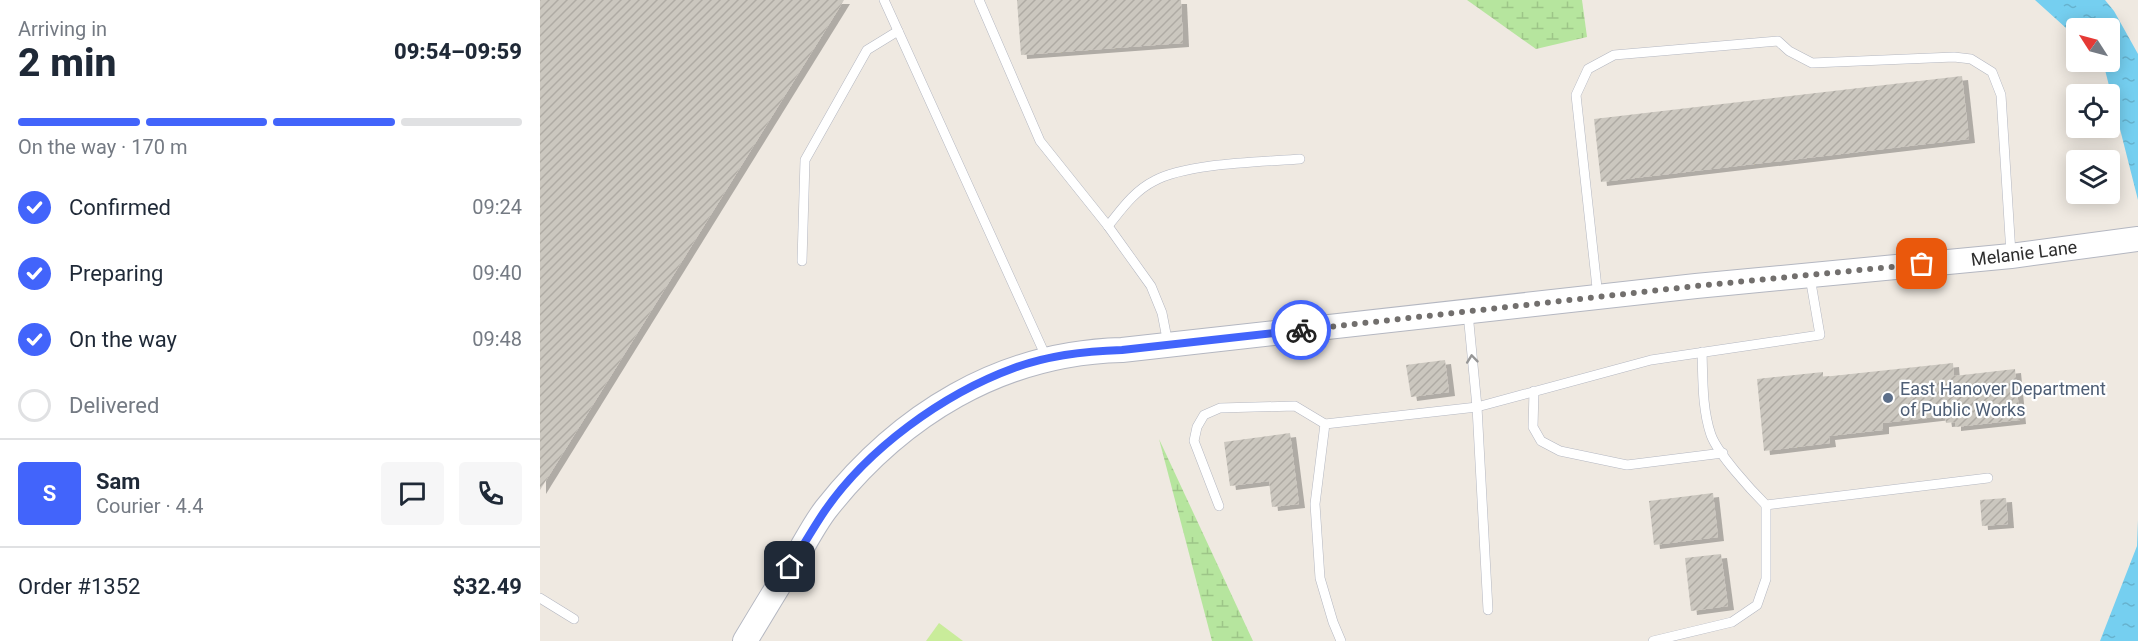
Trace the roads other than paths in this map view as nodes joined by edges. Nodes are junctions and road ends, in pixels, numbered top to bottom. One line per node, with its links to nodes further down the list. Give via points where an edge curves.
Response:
1 (884, 0): 3 (lane)
2 (979, 0): 5 (lane, via 1041,141)
3 (898, 31): 8 (lane, via 867,50 805,160); 14 (lane)
4 (1300, 159): 5 (lane, via 1224,165 1154,181 1132,197)
5 (1108, 226): 12 (lane, via 1151,286)
6 (2138, 239): 7 (street, Melanie Lane)
7 (2011, 256): 9 (street, Melanie Lane); 10 (lane, via 2001,95 1992,72 1971,59 1812,63 1778,41 1614,55 1588,69 1576,95)
8 (802, 261)
9 (1810, 275): 10 (street, Melanie Lane); 13 (lane, via 1820,335)
10 (1598, 297): 11 (street, Melanie Lane)
11 (1467, 311): 12 (street, Melanie Lane); 16 (lane, one-way to 11)
12 (1168, 344): 14 (street, Melanie Lane)
13 (1702, 352): 15 (lane, via 1651,360); 18 (lane, via 1705,404 1712,437)
14 (1047, 358): 25 (street, Melanie Lane, via 970,387 893,438 855,474 825,511)
15 (1534, 391): 16 (lane); 18 (lane, via 1533,427 1541,441 1560,451 1627,465)
16 (1477, 407): 17 (lane); 23 (lane)
17 (1325, 424): 21 (lane, via 1295,406 1220,408 1204,415 1194,441); 26 (lane, via 1315,504 1320,578)
18 (1723, 453): 20 (lane)
19 (1988, 478): 20 (lane)
20 (1766, 505): 27 (lane, via 1766,579 1757,605 1732,622)
21 (1219, 506)
22 (540, 598): 24 (lane)
23 (1488, 610)
24 (574, 619)
25 (745, 641)
26 (1341, 641)
27 (1653, 641)

